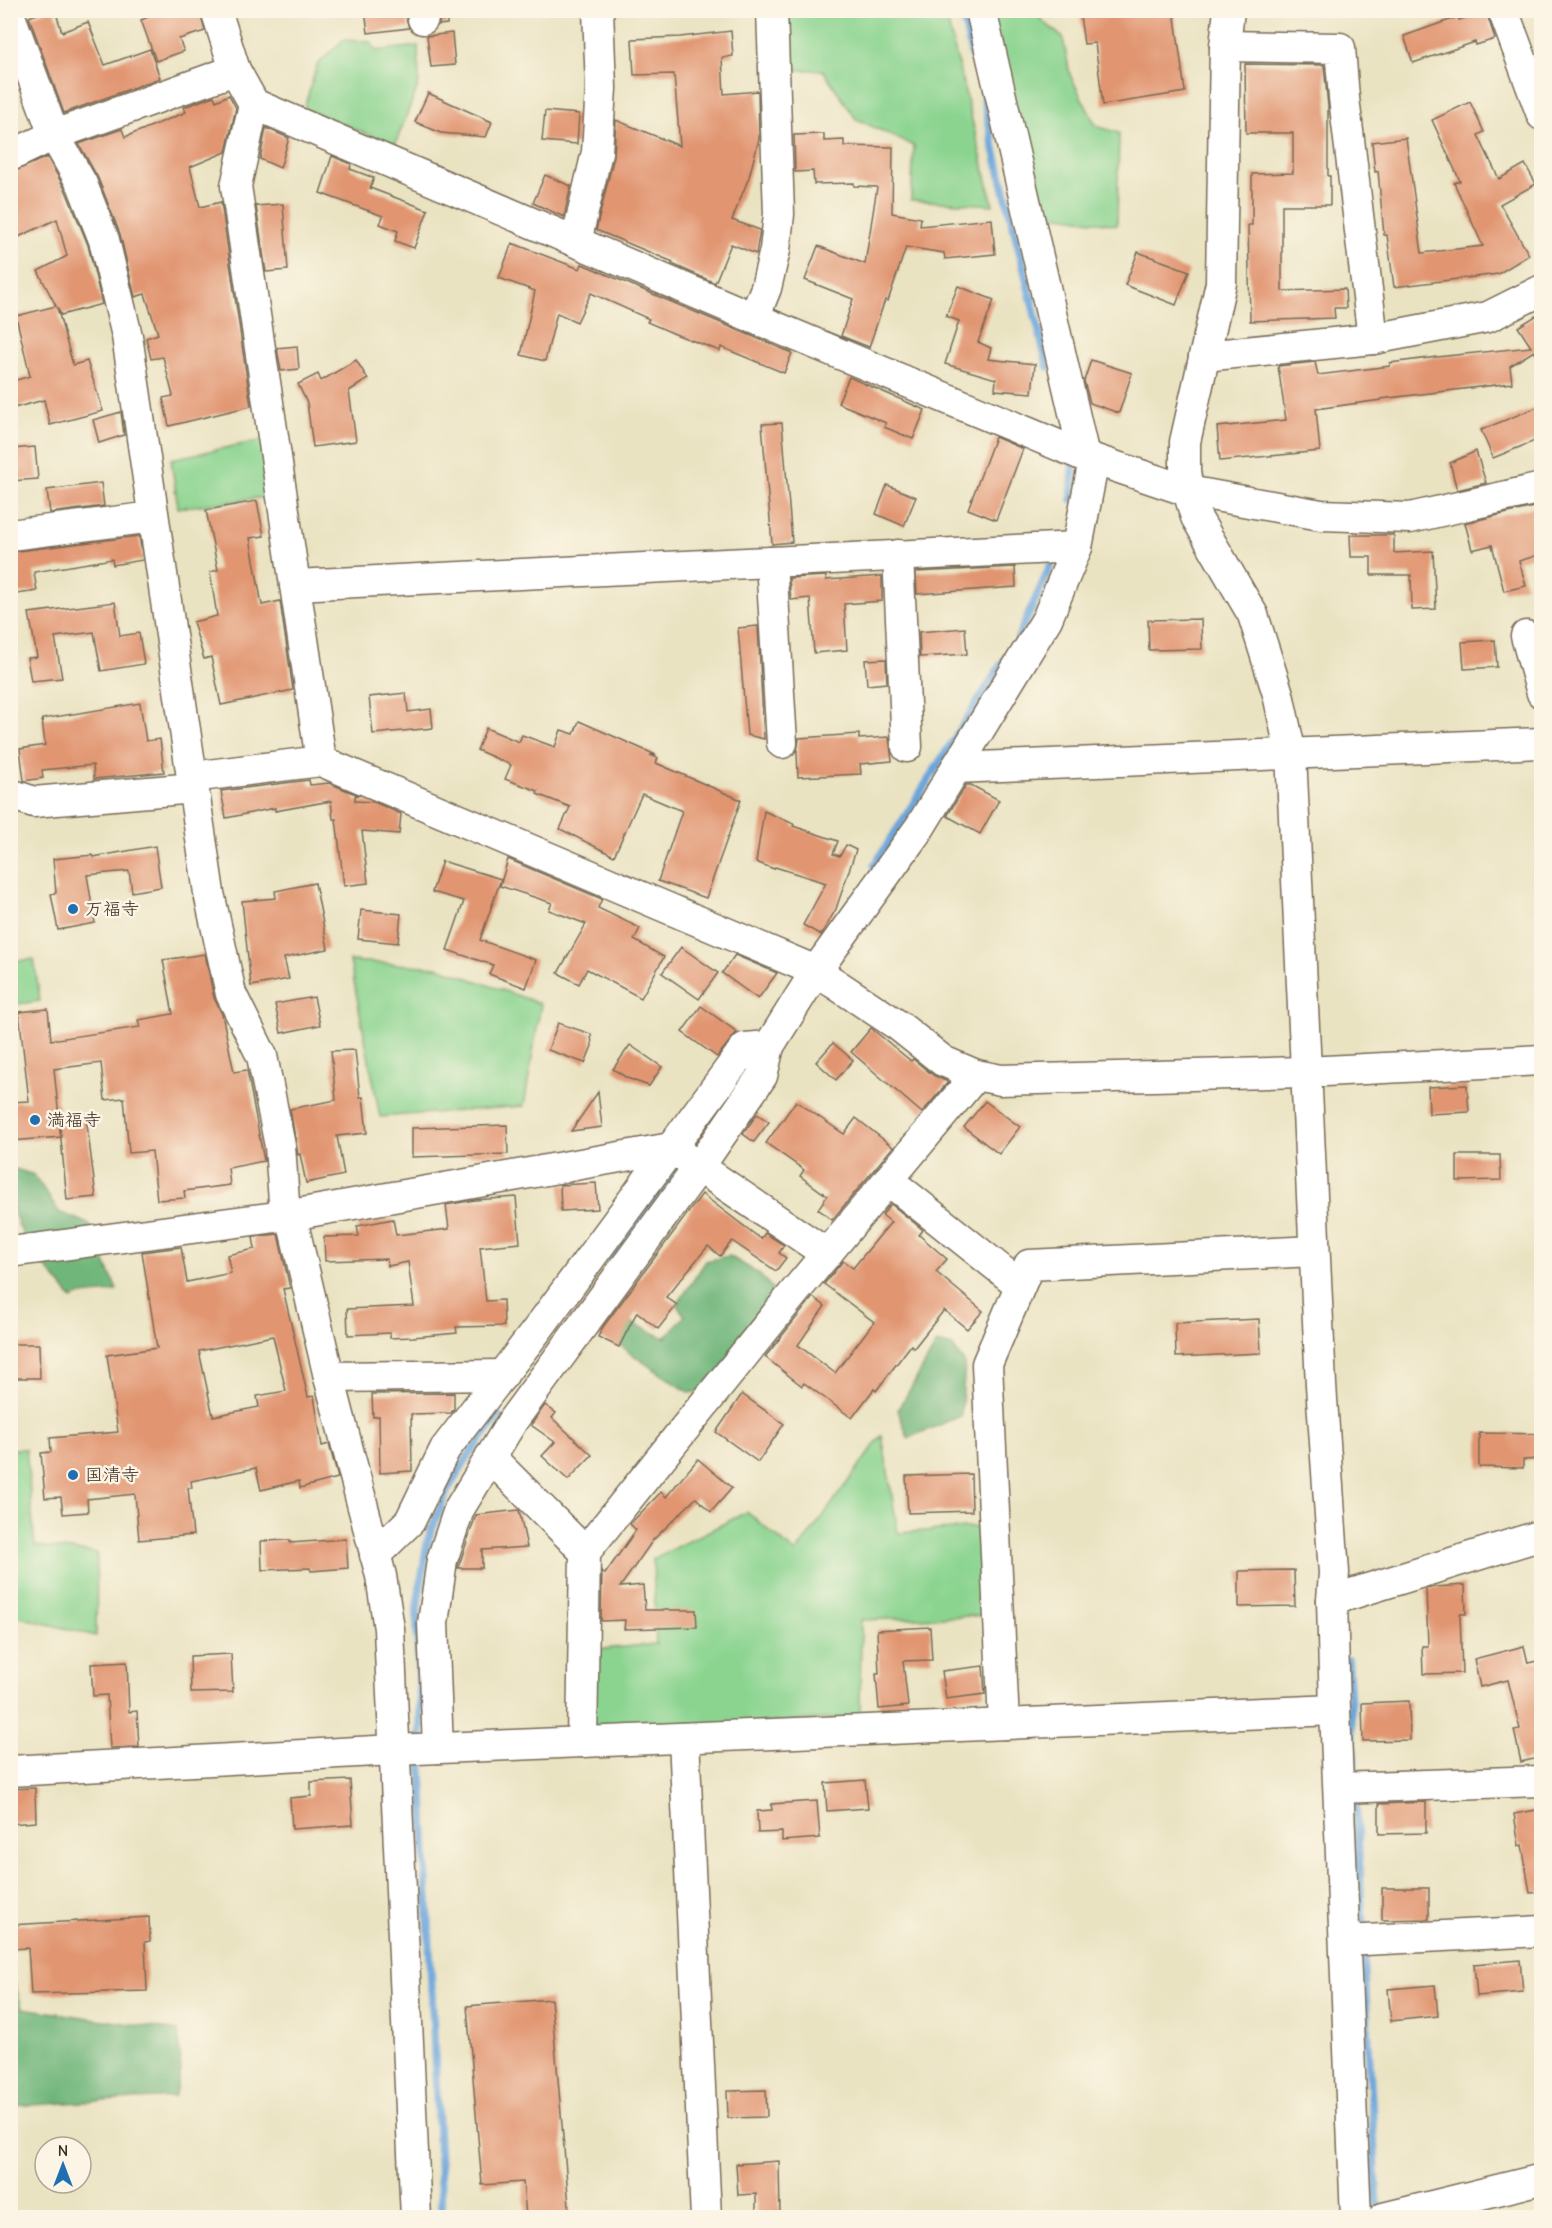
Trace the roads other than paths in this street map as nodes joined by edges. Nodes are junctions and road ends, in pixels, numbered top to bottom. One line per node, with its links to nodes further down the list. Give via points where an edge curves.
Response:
1 (216, 10): 9 (street)
2 (598, 10): 14 (street, via 601,88 597,152)
3 (772, 10): 16 (street, via 779,214 766,288)
4 (981, 10): 19 (street)
5 (1229, 10): 8 (street)
6 (1503, 10): 11 (street)
7 (10, 16): 12 (street)
8 (1226, 46): 17 (street, via 1340,48); 18 (street, via 1221,283)
9 (235, 70): 10 (street); 12 (street)
10 (254, 104): 14 (street); 27 (street, via 236,186)
11 (1542, 115)
12 (54, 135): 13 (street); 22 (street, via 82,184 104,240 127,336)
13 (10, 156)
14 (576, 242): 16 (street)
15 (1542, 290): 17 (street, via 1488,317)
16 (754, 318): 19 (street)
17 (1373, 339): 18 (street)
18 (1204, 356): 21 (street, via 1185,442)
19 (1089, 458): 21 (street); 24 (street)
20 (1542, 488): 21 (street, via 1410,518 1321,515)
21 (1188, 491): 33 (street, via 1196,517 1252,615 1278,694)
22 (153, 517): 23 (street); 36 (street)
23 (10, 535)
24 (1077, 547): 25 (street); 35 (street, via 1047,619)
25 (898, 555): 26 (street); 32 (street)
26 (771, 562): 27 (street); 30 (street)
27 (295, 585): 34 (street)
28 (1526, 636): 29 (street)
29 (1542, 693)
30 (782, 743)
31 (1542, 743): 33 (street)
32 (908, 747)
33 (1291, 754): 35 (street); 41 (street)
34 (321, 761): 36 (street); 38 (street)
35 (956, 768): 38 (street, via 920,826)
36 (193, 783): 37 (street, via 34,802); 46 (street, via 209,893 231,993 262,1056 280,1146)
37 (10, 794)
38 (816, 971): 39 (street); 42 (street, via 899,1026 943,1061)
39 (769, 1046): 43 (street, via 745,1048); 44 (street, via 762,1076)
40 (1542, 1060): 41 (street)
41 (1305, 1072): 42 (street, via 1001,1080); 47 (street)
42 (976, 1075): 45 (street)
43 (671, 1148): 44 (street); 46 (street); 51 (street)
44 (699, 1167): 49 (street); 53 (street)
45 (888, 1180): 49 (street); 50 (street)
46 (288, 1215): 48 (street); 52 (street)
47 (1314, 1251): 50 (street, via 1029,1265); 57 (street, via 1334,1573)
48 (10, 1252)
49 (826, 1254): 55 (street)
50 (1020, 1285): 59 (street, via 987,1364)
51 (503, 1375): 52 (street); 56 (street, via 445,1449 410,1521)
52 (329, 1377): 56 (street)
53 (490, 1456): 55 (street); 62 (street, via 459,1509 442,1560 433,1623)
54 (1542, 1535): 57 (street)
55 (585, 1552): 61 (street)
56 (375, 1555): 63 (street, via 389,1629)
57 (1332, 1600): 58 (street)
58 (1335, 1710): 59 (street); 66 (street)
59 (1004, 1724): 60 (street)
60 (684, 1738): 61 (street); 71 (street)
61 (582, 1742): 62 (street)
62 (438, 1748): 63 (street)
63 (394, 1750): 64 (street); 70 (street)
64 (10, 1770)
65 (1542, 1781): 66 (street)
66 (1339, 1788): 68 (street)
67 (1542, 1931): 68 (street)
68 (1345, 1941): 72 (street)
69 (1542, 2179): 73 (street)
70 (416, 2217)
71 (706, 2217)
72 (1356, 2217)
73 (1383, 2217)

